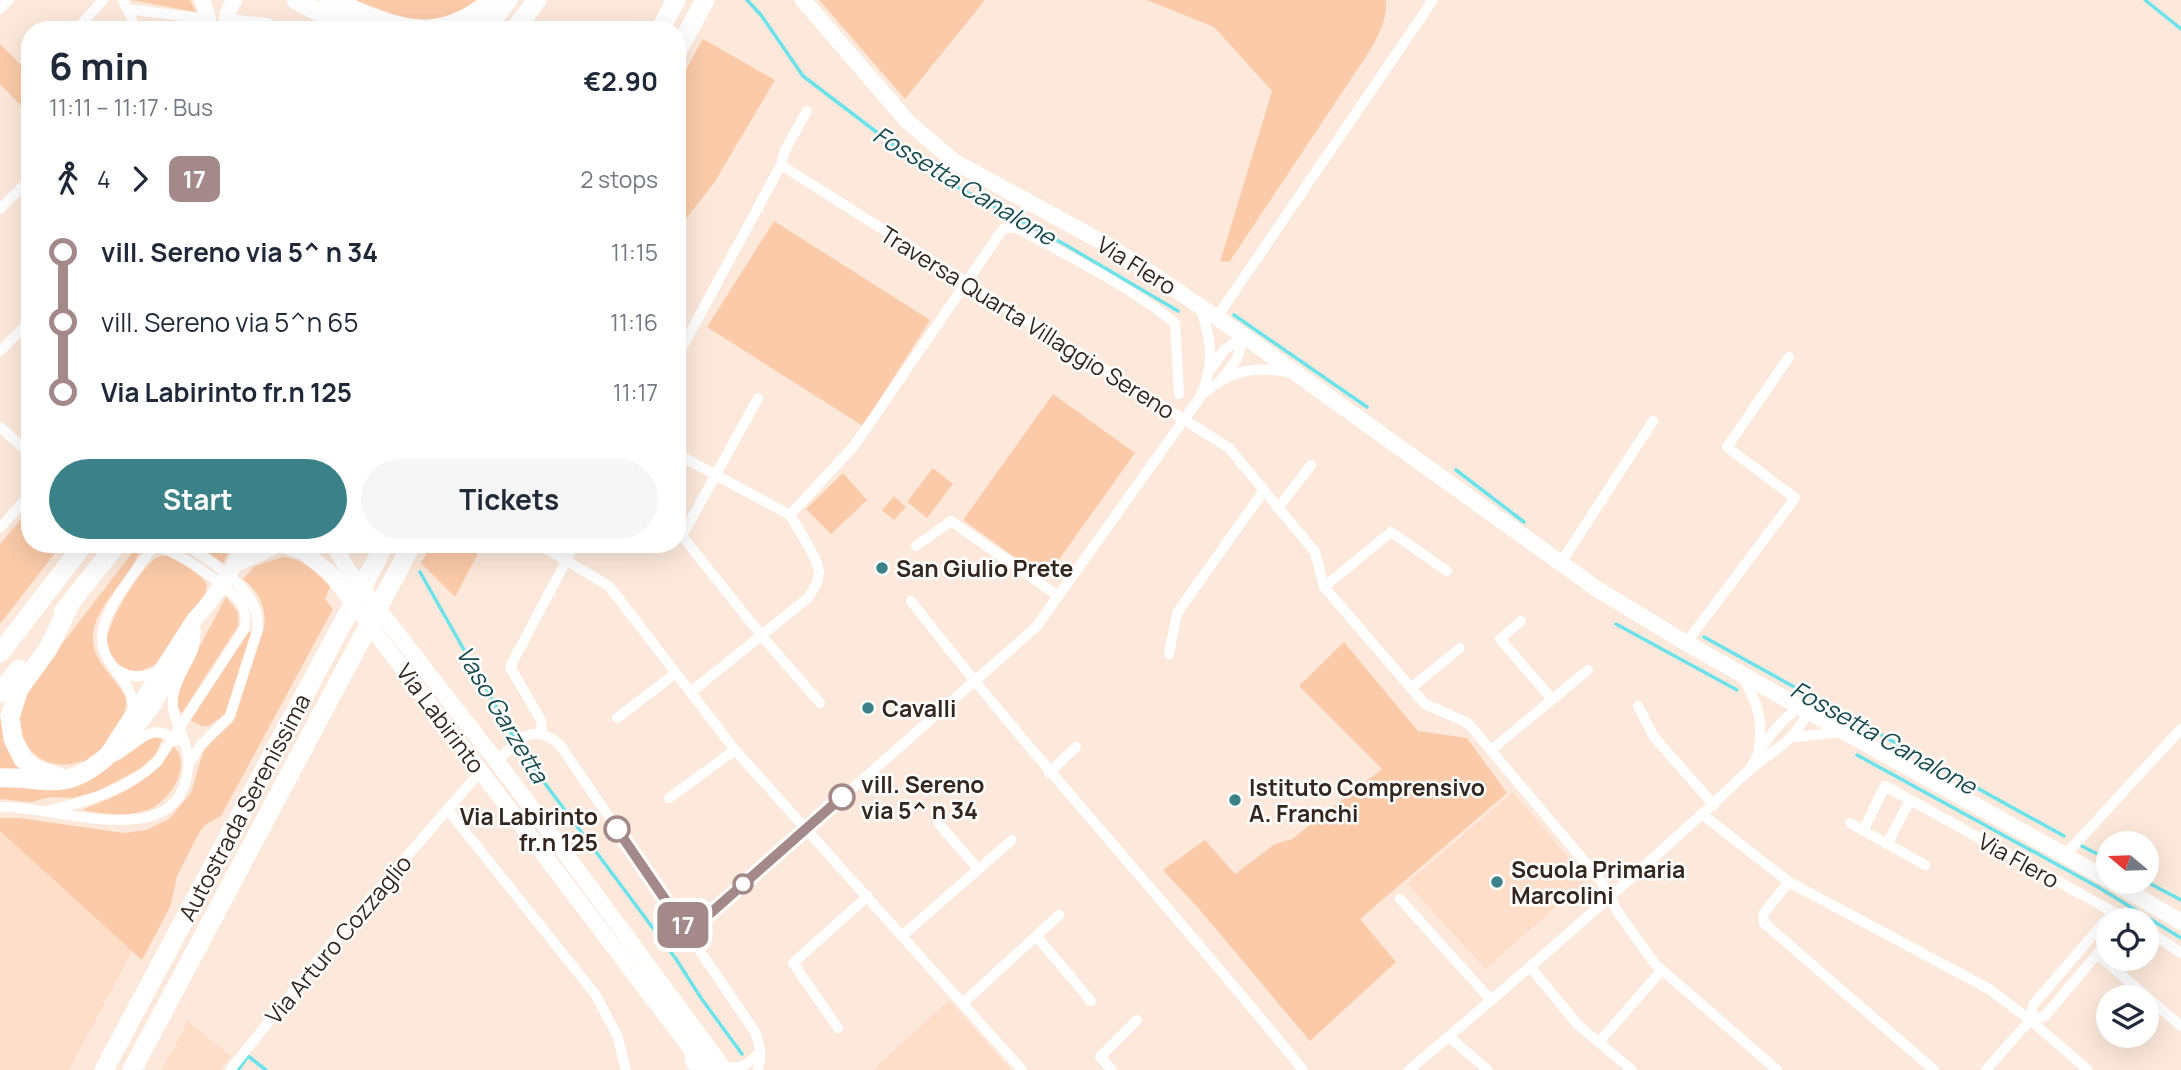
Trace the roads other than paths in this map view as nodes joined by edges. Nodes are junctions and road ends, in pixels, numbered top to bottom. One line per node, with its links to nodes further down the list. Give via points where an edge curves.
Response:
1 (9, 0): 13 (street)
2 (103, 0): 15 (street)
3 (296, 0): 18 (highway)
4 (330, 0): 19 (highway)
5 (492, 0): 20 (highway)
6 (509, 0): 21 (highway)
7 (537, 0): 22 (highway)
8 (676, 0): 23 (highway)
9 (705, 0): 24 (highway)
10 (803, 0): 30 (street, Via Flero, via 929,142 981,178 1102,242)
11 (1433, 0): 31 (street)
12 (125, 5): 14 (street); 16 (street)
13 (0, 9)
14 (218, 14): 17 (street)
15 (84, 21)
16 (133, 21)
17 (257, 21)
18 (335, 21)
19 (382, 21)
20 (461, 21)
21 (492, 21)
22 (521, 21)
23 (665, 21)
24 (686, 35)
25 (807, 111): 26 (street)
26 (781, 164): 29 (street, Traversa Quarta Villaggio Sereno); 34 (street)
27 (21, 188): 28 (street)
28 (0, 209)
29 (965, 283): 40 (street, Via Flero, via 1003,229 1015,227 1149,302 1175,323); 43 (street, Traversa Quarta Villaggio Sereno); 53 (street, via 854,446)
30 (1199, 305): 31 (street, Via Flero); 37 (street, via 1210,340)
31 (1217, 317): 33 (street, Via Flero)
32 (21, 330): 35 (street)
33 (1244, 336): 37 (street, via 1224,350); 38 (street, Via Flero); 39 (street, via 1237,359)
34 (686, 340)
35 (0, 351)
36 (1789, 357): 84 (street, via 1727,447 1795,498)
37 (1209, 372): 41 (street)
38 (1297, 374): 39 (street, via 1250,369); 72 (street, Via Flero)
39 (1221, 379): 41 (street)
40 (1179, 394)
41 (1200, 397): 43 (street)
42 (758, 398): 49 (street)
43 (1184, 421): 50 (street, Traversa Quarta Villaggio Sereno, via 1229,448); 76 (street)
44 (1653, 421): 72 (street)
45 (0, 428): 46 (street)
46 (21, 446)
47 (686, 459): 49 (street)
48 (1311, 465): 52 (street)
49 (716, 475): 53 (street); 55 (street)
50 (1263, 492): 52 (street, Traversa Quarta Villaggio Sereno); 87 (street, via 1177,613)
51 (21, 504): 54 (street)
52 (1278, 508): 75 (street, Traversa Quarta Villaggio Sereno, via 1315,552)
53 (790, 515): 82 (street, via 815,561 817,584 808,598)
54 (0, 528)
55 (686, 529)
56 (686, 541): 82 (street)
57 (916, 546): 76 (street, via 951,521)
58 (77, 553): 86 (highway)
59 (110, 553): 79 (highway)
60 (150, 553): 90 (street, via 113,606 103,632 104,650)
61 (175, 553): 126 (street, via 233,595 244,610 245,628 158,762 120,787)
62 (197, 553): 115 (street, via 248,593 258,618 230,716 200,746)
63 (240, 553): 73 (street)
64 (268, 553): 73 (street)
65 (303, 553): 83 (street, Via Labirinto, via 316,560)
66 (338, 553): 83 (street, Via Labirinto)
67 (379, 553): 168 (highway, Autostrada Serenissima)
68 (407, 553): 169 (highway, Autostrada Serenissima)
69 (554, 553): 71 (street)
70 (570, 553): 71 (street)
71 (567, 560): 91 (street, via 609,586); 105 (street, via 510,667 541,720)
72 (1560, 565): 84 (street, Via Flero)
73 (234, 567): 77 (street)
74 (1447, 571): 75 (street, via 1391,532)
75 (1324, 587): 94 (street, Traversa Quarta Villaggio Sereno)
76 (1058, 596): 93 (street, via 1036,627)
77 (211, 600): 81 (street); 88 (street)
78 (911, 601): 93 (street)
79 (70, 604): 96 (highway); 119 (highway, via 48,649 19,689 10,717 13,739 23,759 35,769)
80 (1521, 621): 97 (street, via 1500,639)
81 (196, 631): 107 (street, via 192,654 173,695); 114 (street, via 145,716)
82 (761, 635): 95 (street); 98 (street)
83 (389, 636): 108 (street, Via Labirinto)
84 (1686, 643): 92 (street, Via Flero)
85 (1460, 648): 94 (street)
86 (0, 653)
87 (1169, 654)
88 (162, 668): 90 (street, via 137,677); 101 (street)
89 (1588, 670): 97 (street)
90 (118, 671): 101 (street, via 132,696)
91 (676, 673): 95 (street); 102 (street)
92 (1740, 673): 100 (street, Via Flero); 112 (street, via 1756,700 1762,725)
93 (973, 682): 117 (street); 130 (street)
94 (1411, 688): 111 (street, Traversa Quarta Villaggio Sereno, via 1425,704 1468,723)
95 (691, 692): 110 (street)
96 (0, 693)
97 (1552, 699): 111 (street)
98 (820, 703)
99 (1637, 706): 123 (street, via 1654,737)
100 (1804, 709): 104 (street, Via Flero); 106 (street); 112 (street, via 1785,717)
101 (131, 717): 114 (street)
102 (617, 718)
103 (2181, 729): 134 (street, Via Flero)
104 (1847, 732): 106 (street); 134 (street, Via Flero)
105 (542, 733): 113 (street, via 522,738); 147 (street, via 560,745)
106 (1793, 737): 116 (street)
107 (180, 738): 114 (street, via 147,734 120,754); 115 (street)
108 (474, 747): 165 (street, Via Labirinto, via 503,800); 167 (street, Via Labirinto, via 514,784)
109 (1076, 747): 117 (street)
110 (735, 750): 121 (street); 130 (street)
111 (1491, 750): 141 (street, Traversa Quarta Villaggio Sereno)
112 (1759, 750): 116 (street)
113 (501, 757)
114 (105, 758): 119 (highway, via 84,774)
115 (188, 766): 126 (street, via 177,796 152,816 118,821)
116 (1748, 771): 123 (street)
117 (1049, 773): 176 (street)
118 (0, 778): 119 (highway)
119 (64, 779)
120 (474, 780): 125 (street, Via Arturo Cozzaglio)
121 (669, 798)
122 (1910, 800): 131 (street, Via Flero, via 1885,786); 133 (street); 143 (street, Via Flero)
123 (1714, 804): 127 (street)
124 (0, 807): 126 (street)
125 (447, 810): 170 (street, Via Arturo Cozzaglio); 171 (street, via 595,994 617,1035)
126 (48, 811)
127 (1703, 815): 138 (street); 141 (street)
128 (1850, 823): 131 (street)
129 (939, 824): 136 (street)
130 (805, 830): 140 (street); 147 (street)
131 (1863, 831): 133 (street)
132 (1012, 840): 136 (street)
133 (1887, 844): 135 (street)
134 (2066, 855): 137 (street, Via Flero)
135 (1926, 865)
136 (978, 869): 148 (street)
137 (2096, 872)
138 (1789, 883): 160 (street, via 1989,989); 181 (street, via 1763,914 1764,923)
139 (2133, 894): 145 (street, Via Flero)
140 (868, 896): 148 (street); 162 (street, via 793,963)
141 (1611, 898): 153 (street); 154 (street, Traversa Quarta Villaggio Sereno)
142 (1400, 899): 156 (street)
143 (2106, 908)
144 (1059, 915): 149 (street)
145 (2181, 922)
146 (2096, 932): 160 (street, via 2033,1005)
147 (688, 933): 166 (street, via 755,1032)
148 (903, 934): 158 (street)
149 (1037, 937): 157 (street); 158 (street)
150 (2159, 938): 151 (street)
151 (2181, 953)
152 (2096, 955): 160 (street, via 2045,1016)
153 (1531, 968): 156 (street); 164 (street, via 1578,1025)
154 (1662, 970): 164 (street); 180 (street, Traversa Quarta Villaggio Sereno)
155 (2117, 971): 161 (street)
156 (1491, 1000): 163 (street)
157 (1091, 1001)
158 (963, 1003): 174 (street)
159 (1137, 1020): 175 (street, via 1100,1057)
160 (2030, 1020): 182 (street); 183 (street)
161 (2181, 1026)
162 (838, 1028)
163 (1449, 1037): 177 (street); 178 (street)
164 (1599, 1042): 179 (street)
165 (687, 1044): 167 (street, Via Labirinto); 172 (street)
166 (760, 1051): 167 (street, via 746,1066); 173 (street)
167 (718, 1069)
168 (104, 1070)
169 (132, 1070)
170 (230, 1070)
171 (626, 1070)
172 (695, 1070)
173 (758, 1070)
174 (1022, 1070)
175 (1112, 1070)
176 (1303, 1070)
177 (1409, 1070)
178 (1488, 1070)
179 (1632, 1070)
180 (1777, 1070)
181 (1934, 1070)
182 (1986, 1070)
183 (2088, 1070)

